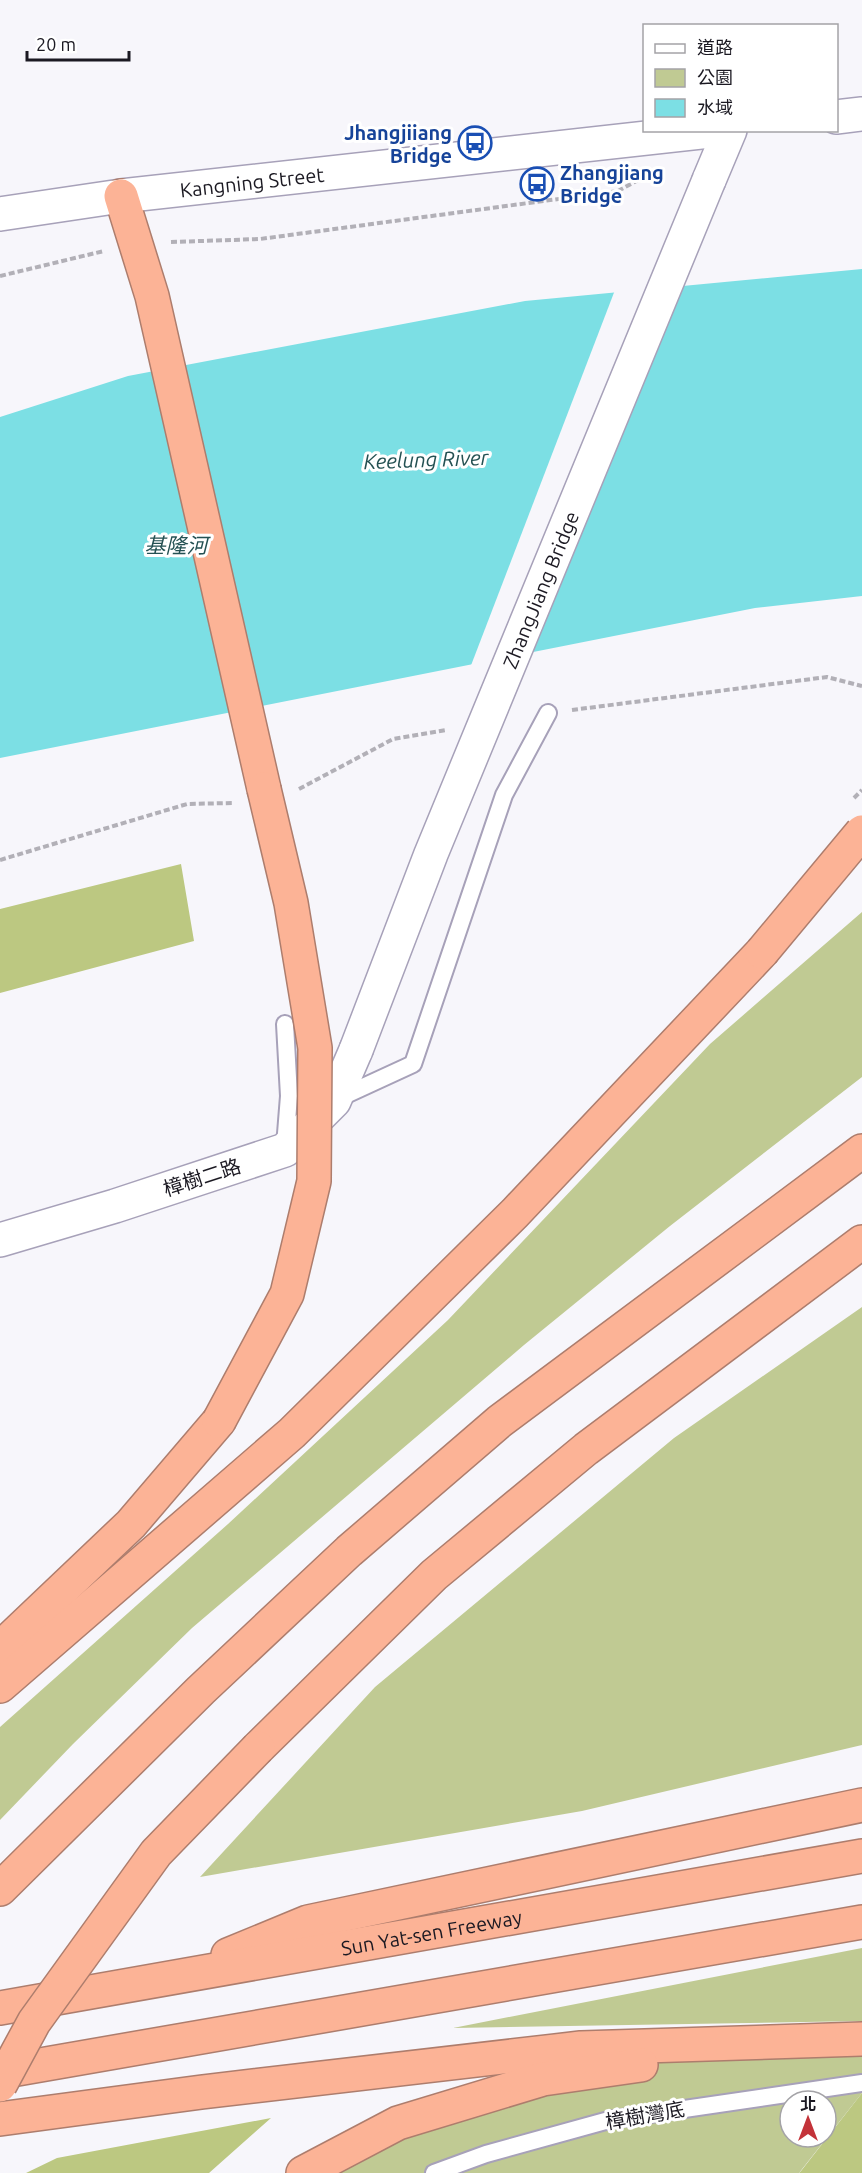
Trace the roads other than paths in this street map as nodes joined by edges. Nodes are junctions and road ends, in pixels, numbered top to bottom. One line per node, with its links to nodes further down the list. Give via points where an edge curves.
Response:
1 (862, 114): 2 (street)
2 (838, 117)
3 (701, 132): 5 (street, Kangning Street)
4 (729, 132): 10 (street, ZhangJiang Bridge, bridge, via 431,854)
5 (121, 196): 6 (street, Kangning Street); 16 (highway, bridge, via 152,296 291,903 315,1048 314,1181 287,1294 219,1421 131,1524)
6 (0, 214)
7 (548, 713): 11 (lane, via 504,795 413,1064)
8 (862, 832): 17 (highway, bridge, via 762,952 515,1213 292,1433)
9 (285, 1024): 12 (lane, via 289,1096)
10 (356, 1050): 11 (street, 樟樹二路)
11 (334, 1101): 12 (street, 樟樹二路)
12 (285, 1150): 14 (street, 樟樹二路)
13 (862, 1150): 20 (highway, via 500,1421 349,1551 201,1690)
14 (0, 1240)
15 (862, 1242): 28 (highway, bridge, via 586,1449 443,1568 258,1748 156,1853 34,2022)
16 (0, 1653)
17 (0, 1686)
18 (862, 1805): 22 (highway, via 308,1922)
19 (862, 1856): 22 (highway, Sun Yat-sen Freeway)
20 (0, 1889)
21 (862, 1922): 26 (highway)
22 (165, 1980): 23 (highway, Sun Yat-sen Freeway)
23 (0, 2008)
24 (862, 2039): 25 (highway)
25 (805, 2041): 29 (highway, via 581,2049 202,2092); 30 (highway, via 543,2079 398,2123)
26 (0, 2072)
27 (862, 2083): 31 (lane, 樟樹灣底, via 609,2120 486,2154)
28 (0, 2085)
29 (0, 2120)
30 (303, 2173)
31 (434, 2173)

